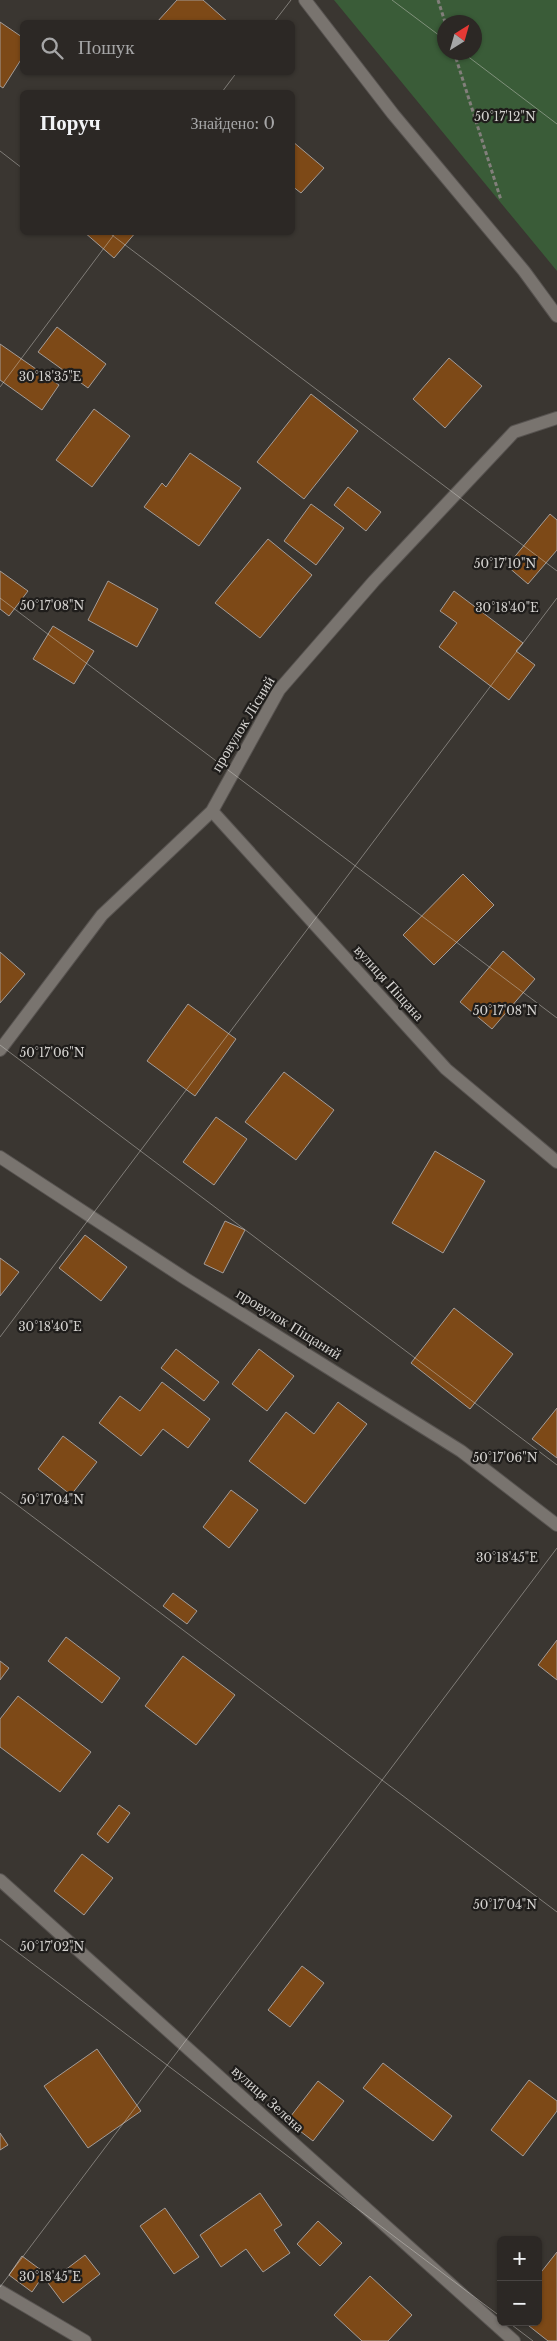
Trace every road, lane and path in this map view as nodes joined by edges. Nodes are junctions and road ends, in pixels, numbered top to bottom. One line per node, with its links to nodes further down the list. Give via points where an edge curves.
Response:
1 (305, 0): 6 (street)
2 (438, 0): 3 (path)
3 (443, 15)
4 (457, 60): 5 (path)
5 (503, 205)
6 (557, 316)
7 (557, 418): 8 (street, провулок Лісний, via 514,432 374,581 279,690)
8 (212, 811): 9 (street, провулок Лісний, via 102,915); 11 (street, вулиця Піщана, via 446,1069)
9 (0, 1050)
10 (0, 1157): 12 (street, провулок Піщаний, via 186,1279 461,1451)
11 (557, 1162)
12 (557, 1525)
13 (0, 1880): 16 (street, вулиця Зелена)
14 (0, 2291): 15 (street)
15 (85, 2341)
16 (514, 2341)

